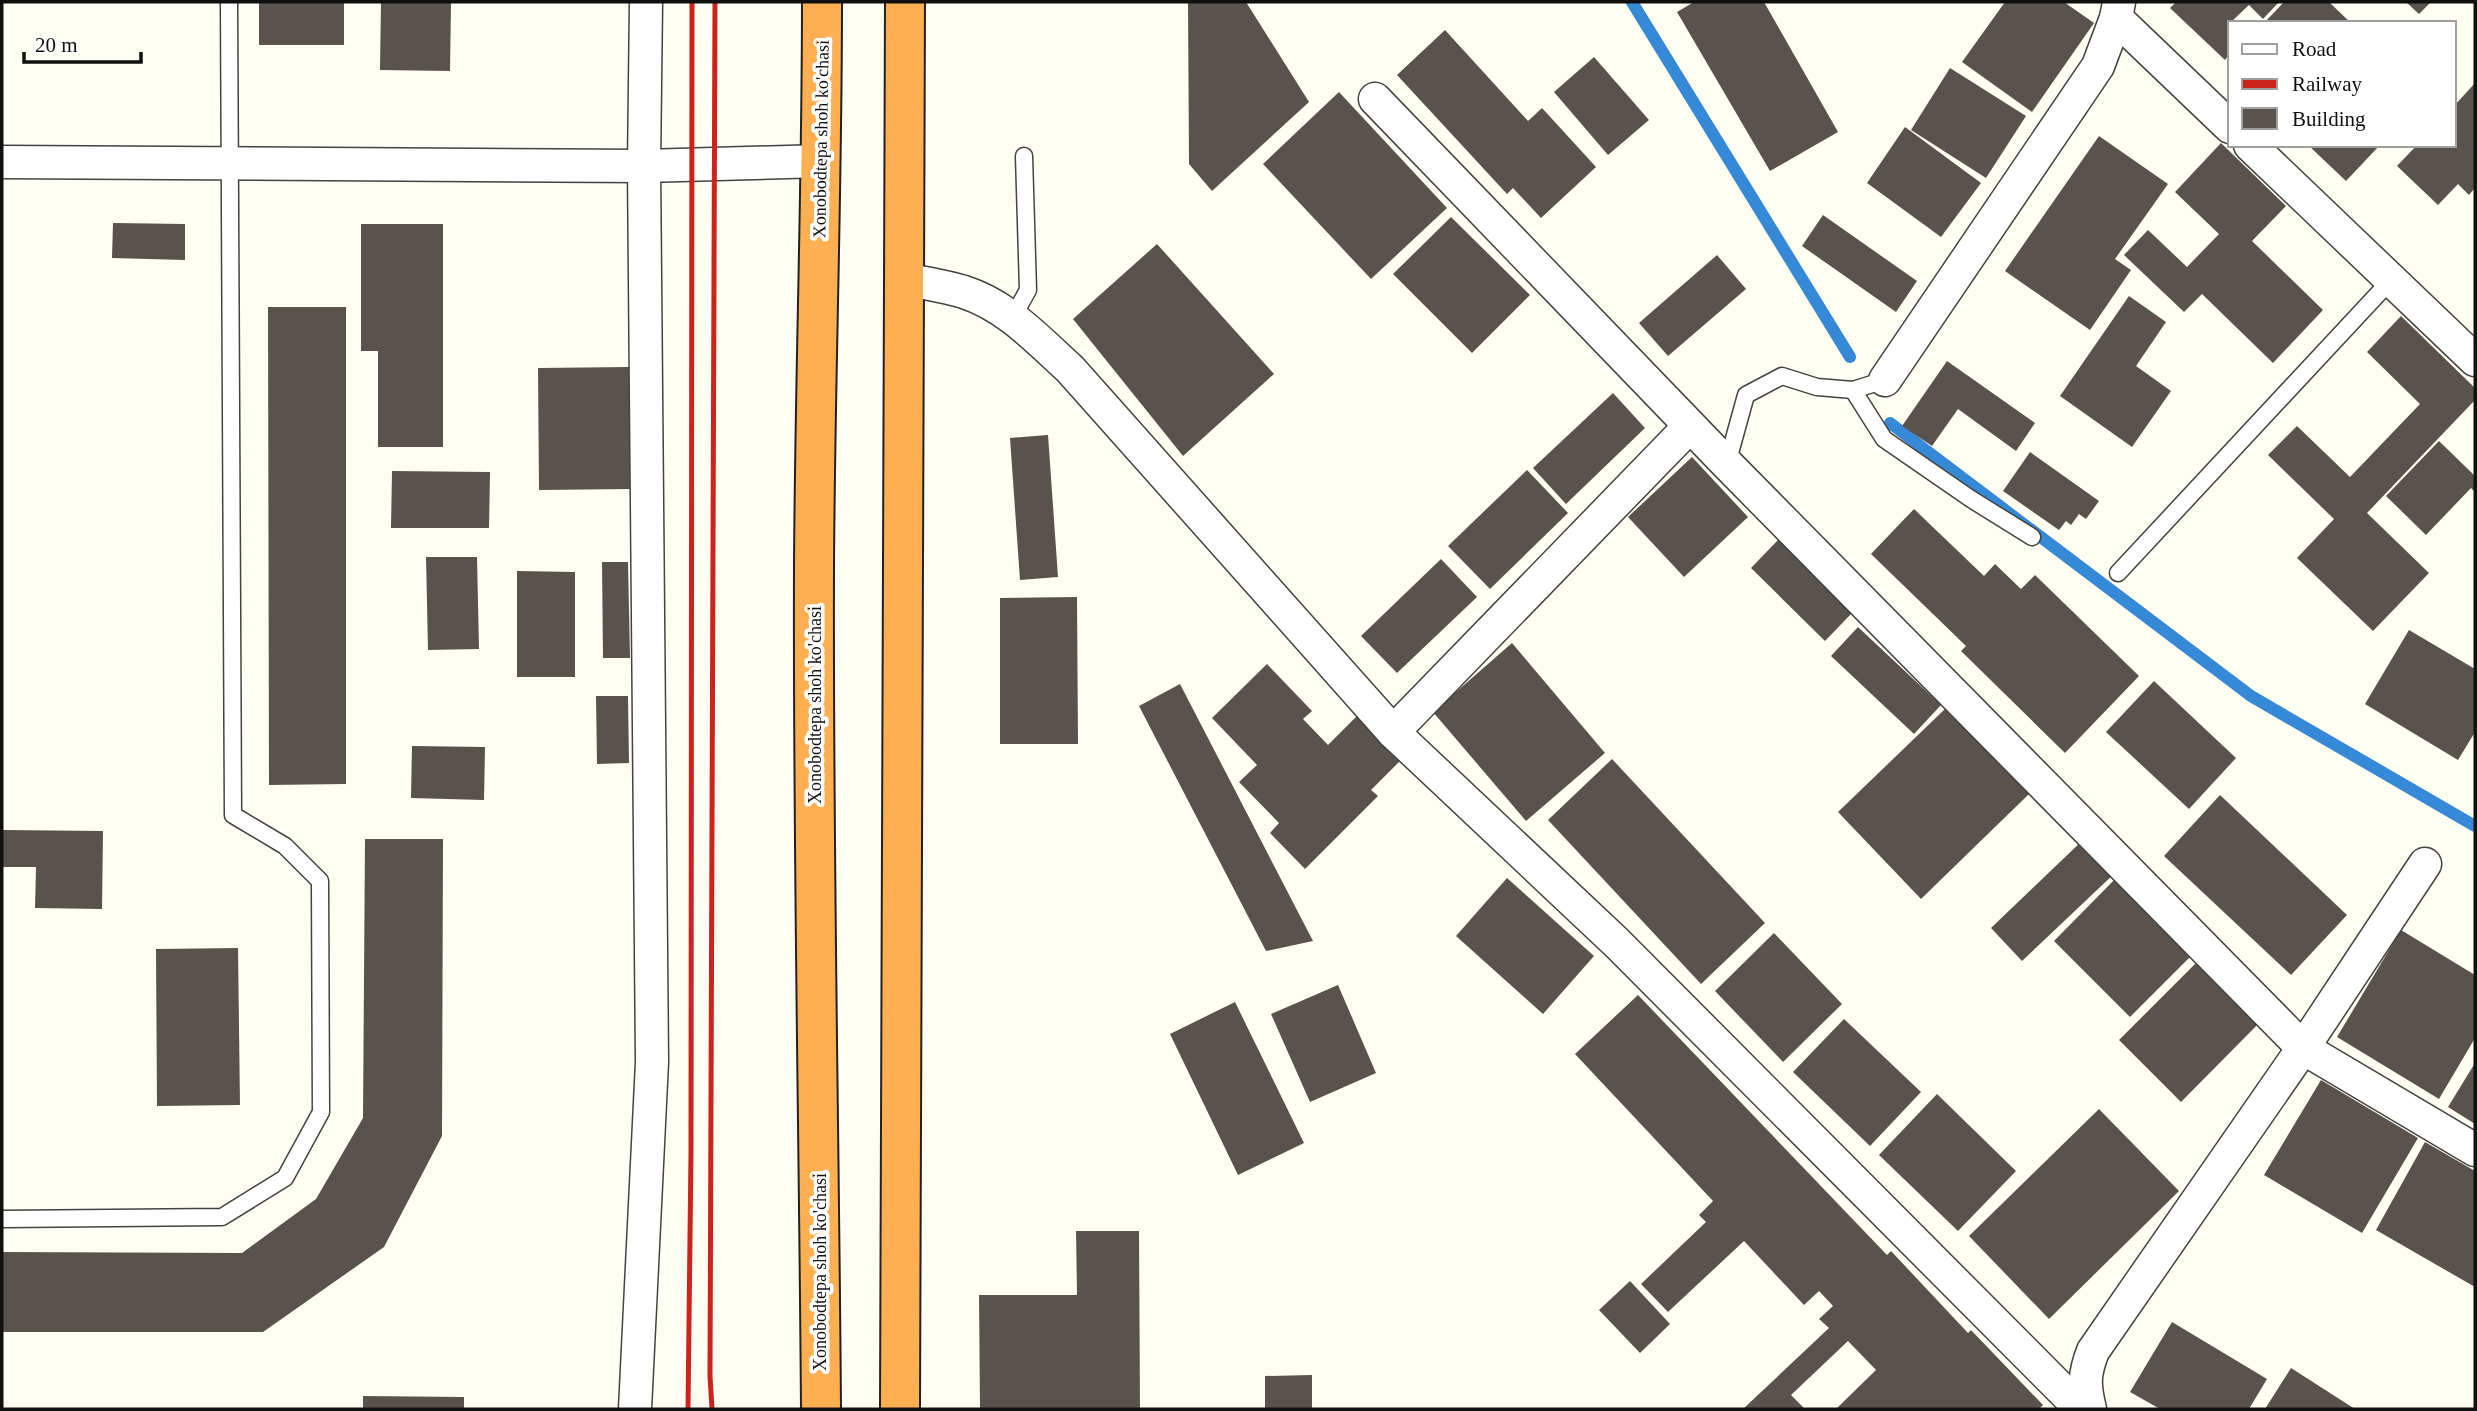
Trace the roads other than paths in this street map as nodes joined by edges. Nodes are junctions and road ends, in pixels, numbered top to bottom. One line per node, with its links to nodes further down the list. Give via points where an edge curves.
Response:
1 (229, 2): 12 (lane)
2 (646, 2): 13 (street)
3 (822, 2): 10 (highway, Xonobodtepa shoh ko'chasi)
4 (905, 2): 14 (highway)
5 (2118, 10): 7 (street); 18 (street, via 2098,66)
6 (1375, 99): 20 (street)
7 (2228, 125)
8 (2251, 147): 15 (street)
9 (1024, 156): 16 (lane, via 1028,290)
10 (822, 161): 13 (street); 30 (highway, Xonobodtepa shoh ko'chasi, via 814,571)
11 (2, 162): 12 (street)
12 (229, 163): 13 (street); 28 (lane, via 233,815 285,846 320,881 321,1112 285,1178 222,1217)
13 (644, 166): 29 (street, via 652,1062)
14 (904, 279): 16 (street, via 963,292); 31 (highway)
15 (2391, 280): 17 (street); 23 (lane)
16 (1013, 317): 24 (street, via 1070,369)
17 (2471, 348)
18 (1885, 380): 19 (lane)
19 (1853, 390): 21 (lane, via 1817,387 1782,376 1746,395); 22 (lane, via 1884,439)
20 (1690, 426): 21 (street); 24 (street)
21 (1727, 464): 26 (street)
22 (2032, 537)
23 (2118, 573)
24 (1393, 732): 32 (street, via 1617,943)
25 (2425, 864): 26 (street)
26 (2303, 1048): 27 (street); 33 (street, via 2093,1351 2085,1371)
27 (2475, 1150)
28 (2, 1219)
29 (635, 1409)
30 (821, 1409)
31 (900, 1409)
32 (2081, 1409)
33 (2090, 1409)

